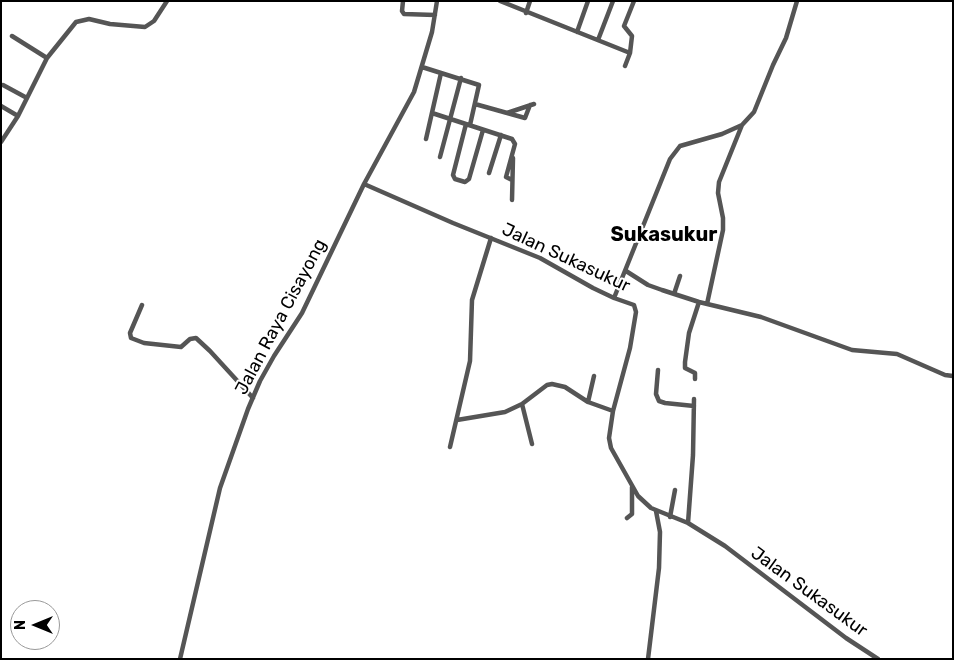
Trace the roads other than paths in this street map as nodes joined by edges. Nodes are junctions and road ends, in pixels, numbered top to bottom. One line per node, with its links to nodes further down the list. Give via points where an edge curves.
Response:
1 (167, 1): 16 (street, via 154,21 145,27 89,19 76,22)
2 (403, 1): 11 (street, via 404,14)
3 (437, 1): 11 (street, Jalan Raya Cisayong)
4 (500, 1): 10 (street)
5 (530, 1): 10 (street)
6 (588, 1): 12 (street)
7 (613, 1): 14 (street)
8 (634, 1): 15 (street, via 624,26 632,36)
9 (797, 1): 30 (street, via 786,38 759,102)
10 (526, 13): 12 (street)
11 (435, 15): 18 (street, Jalan Raya Cisayong)
12 (577, 32): 14 (street)
13 (12, 36): 16 (street)
14 (598, 40): 15 (street)
15 (630, 54): 17 (street)
16 (47, 58): 22 (street)
17 (625, 66)
18 (422, 68): 19 (street); 38 (street, Jalan Raya Cisayong, via 414,92)
19 (441, 73): 20 (street); 25 (street)
20 (461, 78): 23 (street, via 479,85); 28 (street)
21 (3, 85): 22 (street)
22 (27, 98): 27 (street)
23 (475, 104): 26 (street); 29 (street)
24 (1, 106): 27 (street)
25 (432, 113): 28 (street); 34 (street)
26 (506, 113): 26 (street, via 532,105 525,118)
27 (18, 116): 32 (street)
28 (450, 119): 29 (street); 36 (street)
29 (468, 124): 31 (street); 31 (street, via 453,175 455,179 465,182 470,179)
30 (742, 125): 41 (street, via 676,150 663,174); 46 (street, via 719,182 723,230)
31 (484, 130): 33 (street)
32 (3, 134): 35 (street)
33 (501, 135): 37 (street); 39 (street, via 515,144 506,177 512,180)
34 (426, 139)
35 (1, 142)
36 (440, 158)
37 (489, 173)
38 (364, 184): 40 (street, Jalan Sukasukur); 52 (street, Jalan Raya Cisayong, via 302,313 274,356)
39 (512, 200)
40 (491, 238): 44 (street, Jalan Sukasukur, via 540,258); 58 (street, via 472,300 470,361)
41 (626, 271): 43 (street, via 648,285); 44 (street)
42 (680, 276): 43 (street)
43 (674, 294): 45 (street)
44 (614, 298): 57 (street, Jalan Sukasukur, via 636,308 625,371)
45 (699, 302): 46 (street); 51 (street, via 685,362 685,368 695,373)
46 (707, 304): 50 (street, via 761,317 852,350 897,354)
47 (142, 305): 52 (street, via 130,333 131,338 181,348 196,338)
48 (658, 370): 56 (street, via 656,394 659,400)
49 (594, 376): 54 (street)
50 (953, 376)
51 (695, 378)
52 (253, 398): 67 (street, Jalan Raya Cisayong, via 220,488)
53 (694, 399): 56 (street)
54 (588, 402): 55 (street, via 564,387 552,384); 57 (street)
55 (522, 404): 58 (street, via 497,414); 59 (street)
56 (694, 406): 66 (street)
57 (614, 410): 61 (street, Jalan Sukasukur, via 609,443)
58 (456, 420): 60 (street)
59 (532, 444)
60 (450, 447)
61 (632, 485): 63 (street, Jalan Sukasukur, via 638,496); 65 (street, via 632,514)
62 (675, 490): 64 (street)
63 (656, 511): 64 (street, Jalan Sukasukur); 68 (street, via 660,532 659,568)
64 (670, 517): 66 (street, Jalan Sukasukur)
65 (627, 518)
66 (688, 523): 69 (street, Jalan Sukasukur, via 725,546)
67 (180, 659)
68 (648, 659)
69 (878, 659)

